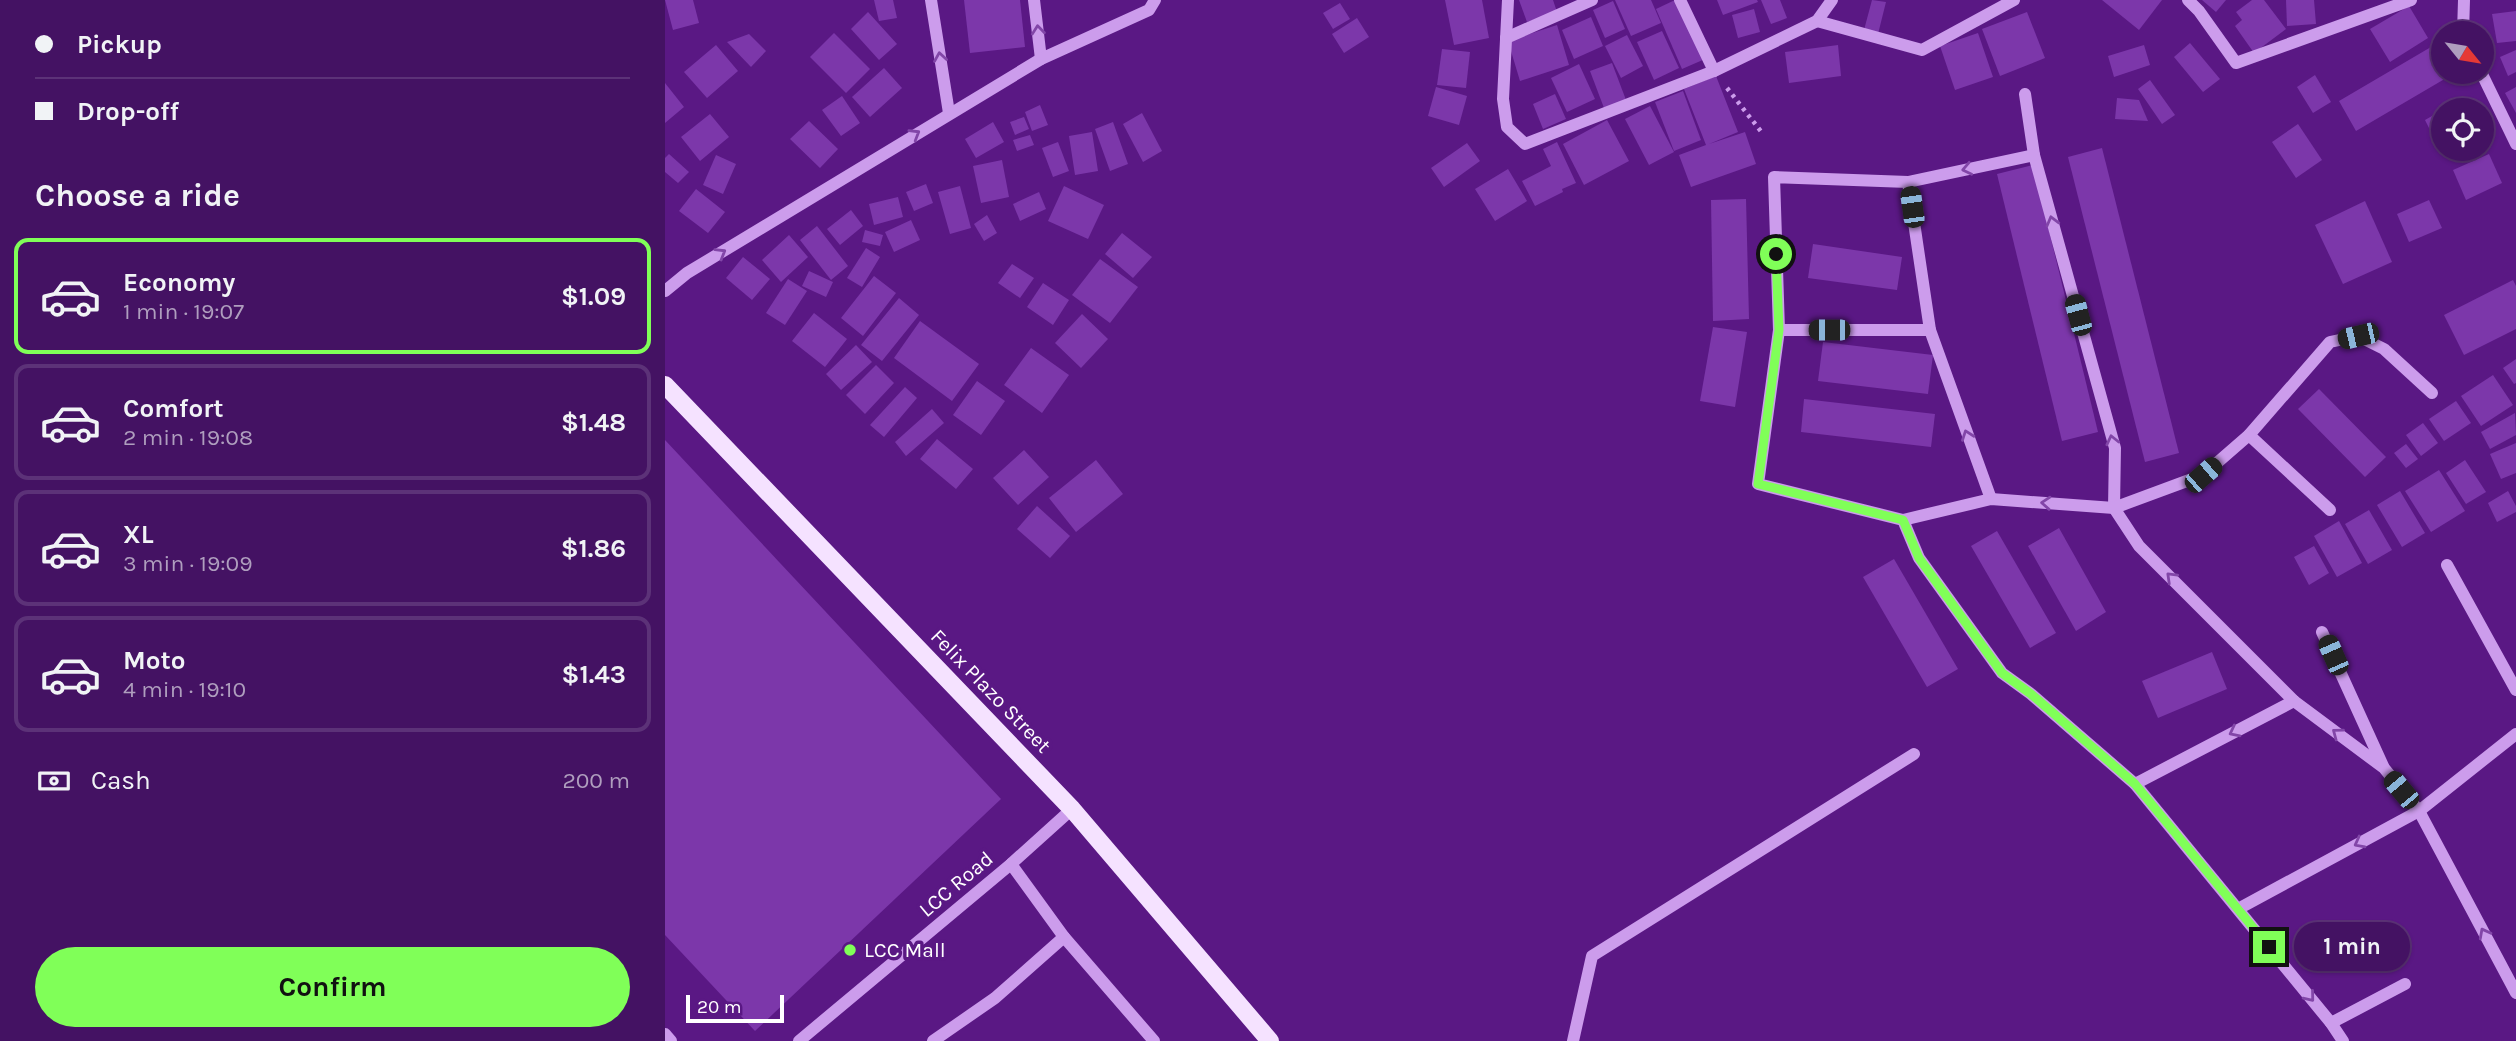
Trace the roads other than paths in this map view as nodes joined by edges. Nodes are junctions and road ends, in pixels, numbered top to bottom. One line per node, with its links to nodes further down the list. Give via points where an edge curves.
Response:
1 (931, 0): 19 (street, one-way to 1)
2 (1034, 0): 15 (street, one-way to 2)
3 (1155, 0): 15 (street, via 1149,10)
4 (1508, 0): 14 (street)
5 (1592, 0): 14 (street)
6 (1680, 0): 16 (street)
7 (1832, 0): 12 (street)
8 (2014, 0): 12 (street, via 1922,50)
9 (2188, 0): 10 (street, via 2236,63)
10 (2411, 0)
11 (2464, 0): 13 (street)
12 (1817, 21): 16 (street)
13 (2463, 21)
14 (1506, 38): 16 (street, via 1503,99 1507,127 1525,144)
15 (1041, 60): 19 (street)
16 (1713, 71)
17 (2487, 84): 20 (street)
18 (2025, 94): 21 (street)
19 (949, 113): 23 (street, one-way to 19)
20 (2516, 144)
21 (2034, 155): 22 (street, one-way to 22); 30 (street, one-way to 21, via 2115,448)
22 (1908, 182): 24 (street, via 1774,177); 25 (street)
23 (665, 291)
24 (1779, 330): 25 (street); 32 (street, via 1758,484)
25 (1930, 331): 29 (street, one-way to 25)
26 (665, 385): 41 (main road, Felix Plazo Street)
27 (2432, 393): 28 (street, via 2383,349 2358,336 2330,342)
28 (2249, 435): 30 (street, via 2203,475); 31 (street)
29 (1991, 499): 30 (street, one-way to 29); 32 (street)
30 (2114, 508): 36 (street, one-way to 30, via 2139,546)
31 (2330, 510)
32 (1903, 520): 40 (street, via 1919,558 2002,673)
33 (2447, 565): 35 (street)
34 (2322, 632): 39 (street)
35 (2516, 690)
36 (2294, 701): 39 (street, one-way to 36); 40 (street, one-way to 40)
37 (2516, 734): 42 (street)
38 (1914, 754): 55 (street, via 1592,956)
39 (2383, 768): 42 (street)
40 (2135, 784): 44 (street)
41 (1072, 809): 43 (street, LCC Road); 54 (main road, Felix Plazo Street)
42 (2419, 811): 44 (street, one-way to 44); 47 (street, one-way to 42)
43 (1011, 864): 45 (street); 51 (street, LCC Road)
44 (2238, 909): 48 (street, one-way to 48)
45 (1064, 937): 52 (street, via 995,998); 53 (street)
46 (2405, 984): 48 (street)
47 (2516, 993)
48 (2331, 1023): 56 (street)
49 (665, 1034): 50 (street)
50 (671, 1041)
51 (799, 1041)
52 (933, 1041)
53 (1154, 1041)
54 (1270, 1041)
55 (1573, 1041)
56 (2343, 1041)

